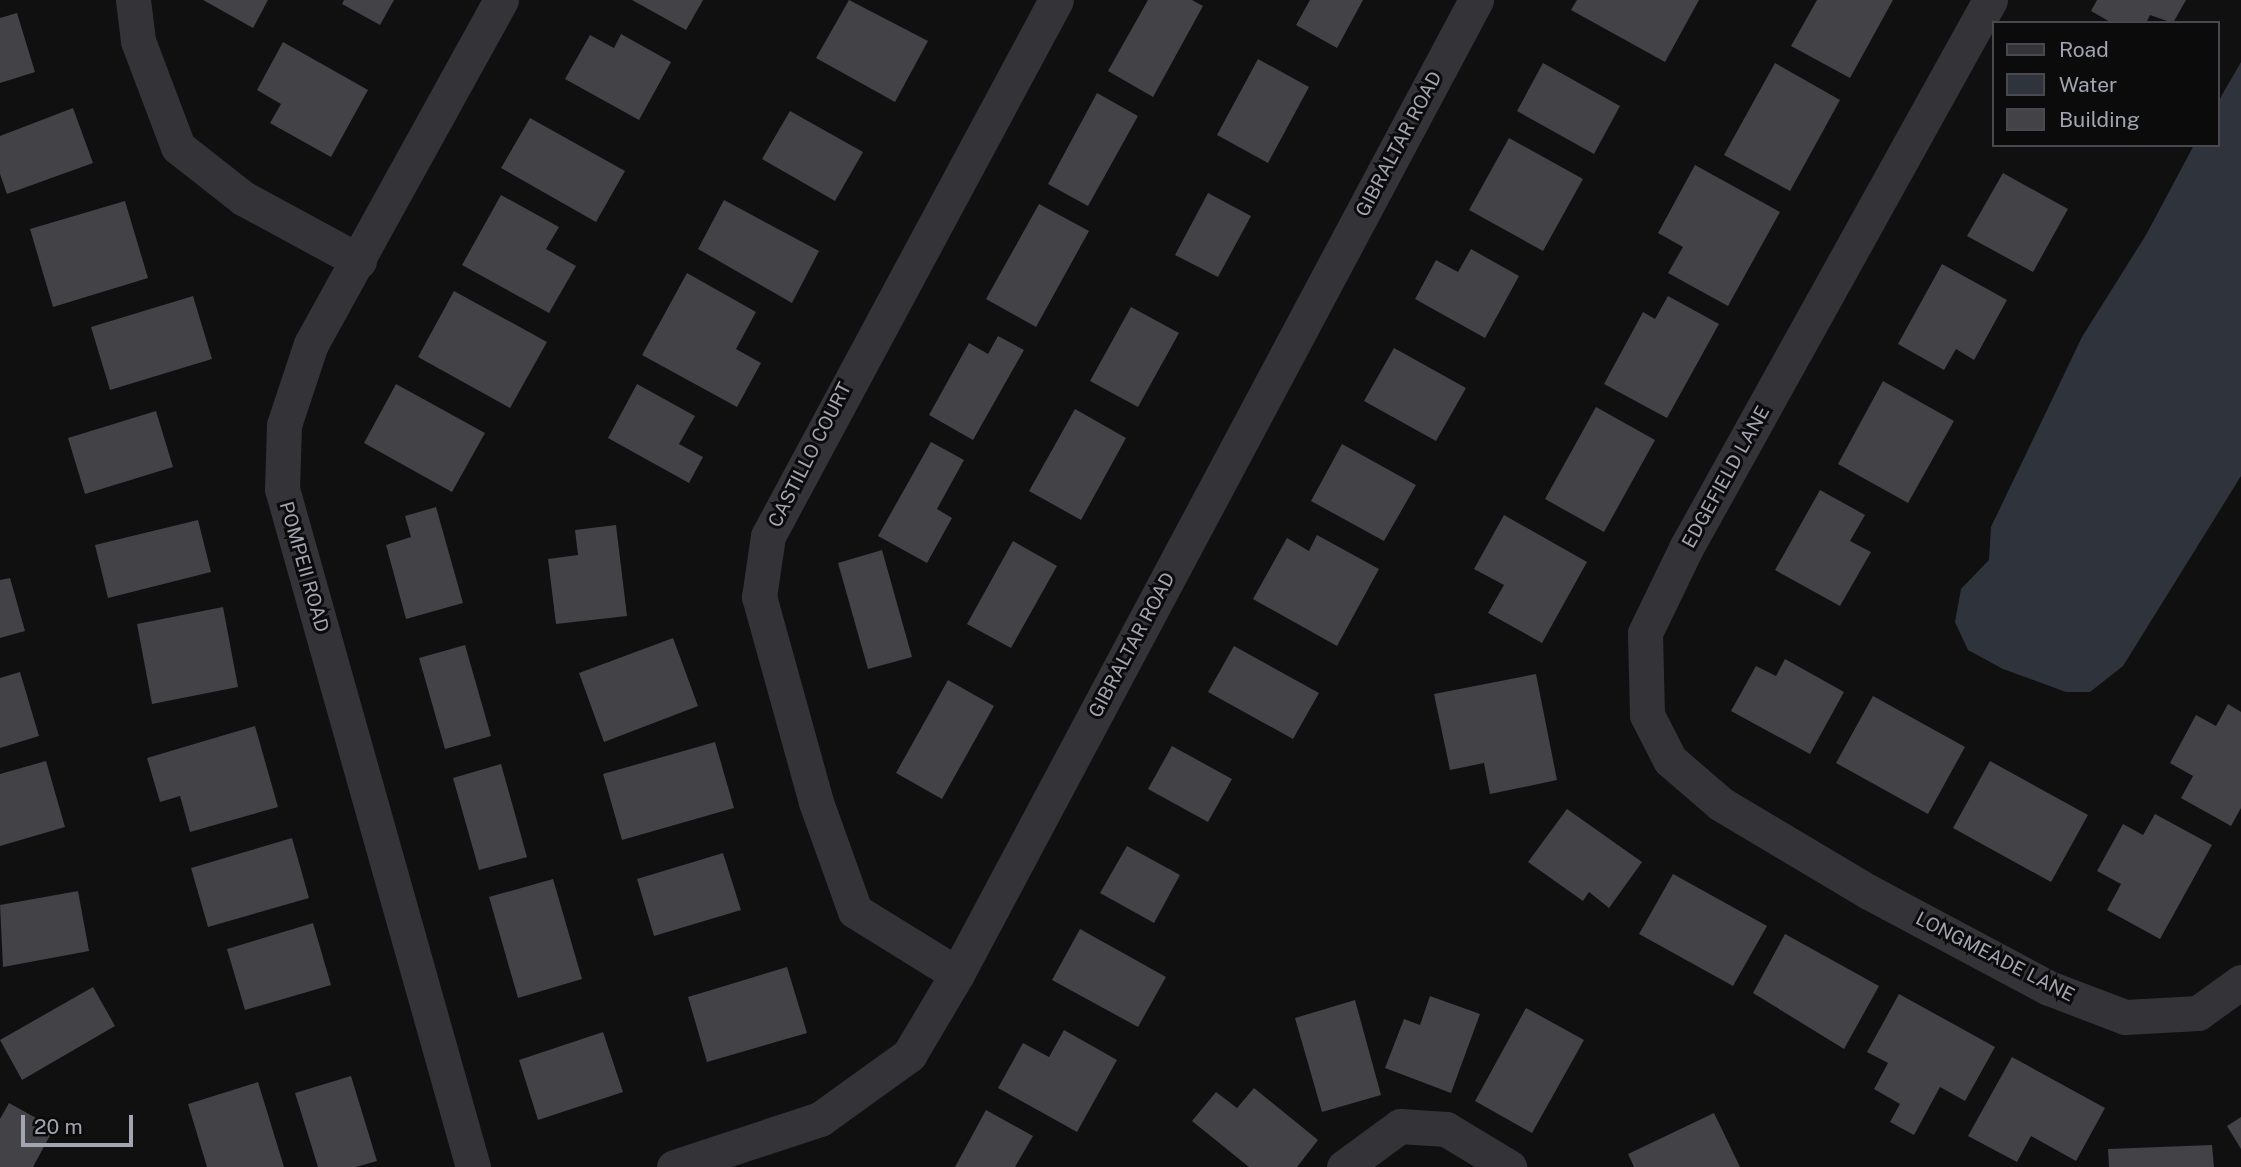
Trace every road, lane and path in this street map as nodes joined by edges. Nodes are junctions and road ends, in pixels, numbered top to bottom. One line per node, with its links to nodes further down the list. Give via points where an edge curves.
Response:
1 (133, 0): 6 (street, via 138,41 178,147 243,198)
2 (501, 0): 6 (street, POMPEII ROAD)
3 (1056, 0): 8 (street, CASTILLO COURT, via 768,536 759,597 816,802 855,911)
4 (1476, 0): 8 (street, GIBRALTAR ROAD)
5 (1990, 0): 7 (street, EDGEFIELD LANE, via 1686,548 1645,633 1647,715 1670,761 1721,804)
6 (359, 261): 10 (street, POMPEII ROAD, via 311,344 284,425 282,489)
7 (1867, 891): 9 (street, LONGMEADE LANE, via 2049,988 2125,1017 2198,1013)
8 (957, 974): 11 (street, GIBRALTAR ROAD, via 909,1055 820,1119)
9 (2241, 982)
10 (473, 1167)
11 (674, 1167)
12 (1344, 1167): 13 (street, via 1400,1126 1446,1129)
13 (1509, 1167)

